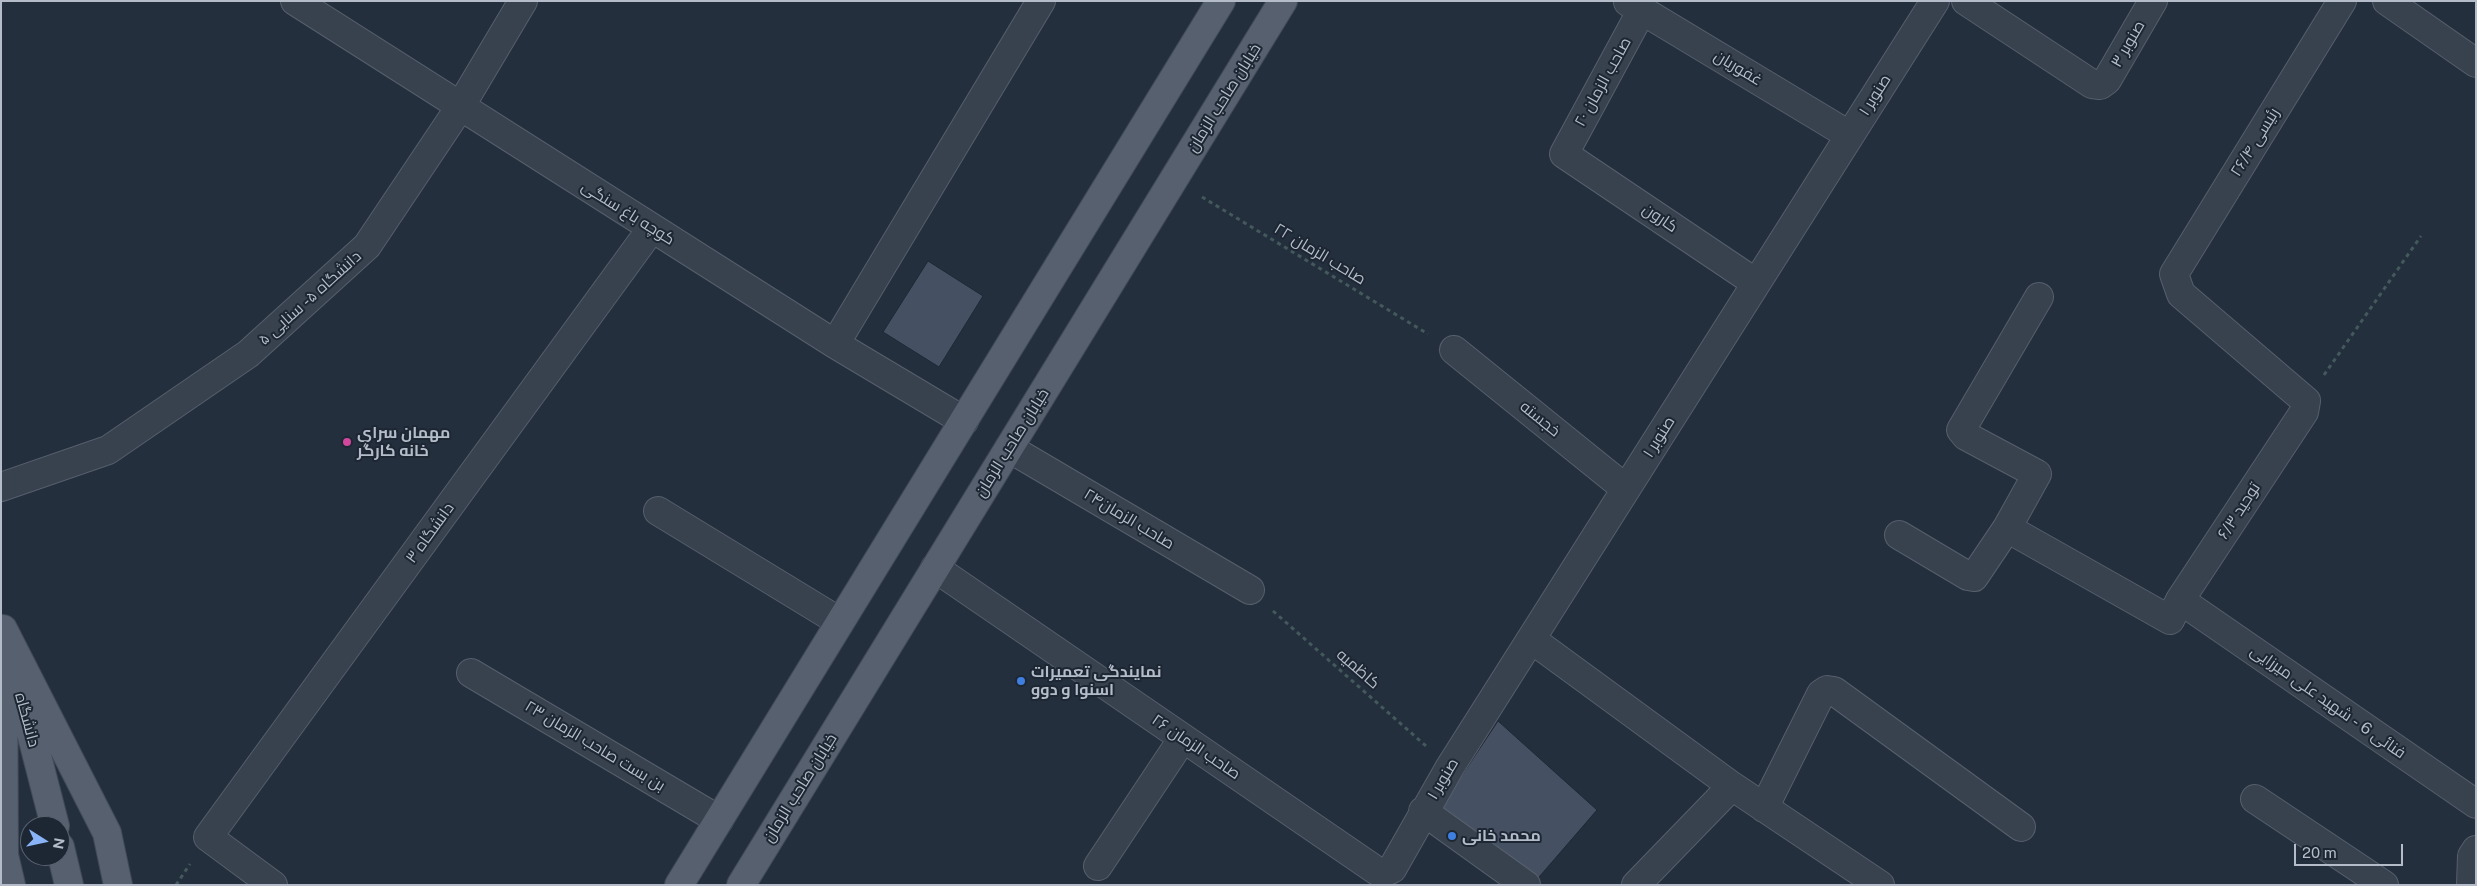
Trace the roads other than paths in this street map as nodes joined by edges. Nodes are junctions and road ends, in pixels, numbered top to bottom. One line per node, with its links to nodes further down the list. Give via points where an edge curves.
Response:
1 (295, 1): 13 (street, کوچه باغ سنگی)
2 (523, 1): 13 (street, دانشگاه ۵- سنایی ۵)
3 (1041, 1): 19 (street)
4 (1221, 1): 22 (main road)
5 (1283, 1): 23 (main road, خیابان صاحب الزمان)
6 (1935, 1): 14 (street, صنوبر ۱)
7 (1966, 1): 8 (street, صنوبر ۳, via 2092,84 2100,85 2107,80)
8 (2153, 1)
9 (2342, 1): 21 (street, رئیسی ۲۶/۴, via 2174,274 2181,294)
10 (2387, 1): 12 (street)
11 (1635, 6): 14 (street, غفوریان); 15 (street, صاحب الزمان ۲۰)
12 (2476, 63)
13 (460, 107): 16 (street, کوچه باغ سنگی); 24 (street, دانشگاه ۵- سنایی ۵, via 367,246 248,354 108,450)
14 (1850, 136): 17 (street, صنوبر ۱)
15 (1564, 154): 17 (street, کارون)
16 (652, 228): 19 (street, کوچه باغ سنگی); 52 (street, دانشگاه ۳, via 208,837)
17 (1756, 283): 25 (street, صنوبر ۱)
18 (2039, 298): 27 (street, via 1961,430 1966,436 2037,474)
19 (835, 344): 22 (street, کوچه باغ سنگی)
20 (1454, 350): 25 (street, خجسته)
21 (2306, 401): 31 (street, توحید ۶/۳, via 2304,412)
22 (964, 421): 32 (main road)
23 (1009, 448): 29 (main road, خیابان صاحب الزمان); 30 (street, صاحب الزمان۲۴)
24 (1, 487)
25 (1626, 489): 34 (street, صنوبر ۱)
26 (658, 511): 32 (street)
27 (2007, 528): 28 (street, via 1974,577); 31 (street, فنائی 6 - شهید علی میرزایی)
28 (1899, 535)
29 (935, 568): 36 (street, صاحب الزمان ۲۶); 54 (main road, خیابان صاحب الزمان)
30 (1250, 590)
31 (2175, 610): 39 (street, فنائی 6 - شهید علی میرزایی)
32 (840, 622): 43 (main road)
33 (2, 625): 42 (main road, دانشگاه); 49 (main road, via 4,855); 51 (main road, via 107,833)
34 (1531, 639): 37 (street); 41 (street, صنوبر ۱)
35 (471, 673): 43 (street, بن بست صاحب الزمان ۲۳)
36 (1183, 738): 47 (street); 48 (street, صاحب الزمان ۲۶, via 1376,871)
37 (1732, 786): 40 (street); 56 (street)
38 (2255, 799): 58 (street)
39 (2476, 804)
40 (1764, 808): 44 (street, via 1821,694 1827,690 1834,691); 57 (street)
41 (1423, 811): 48 (street, صنوبر ۱, via 1392,869); 55 (street)
42 (52, 816)
43 (719, 820): 53 (main road)
44 (2021, 827)
45 (2476, 850): 59 (street, via 2472,856)
46 (64, 866): 50 (main road)
47 (1098, 866)
48 (1385, 872)
49 (11, 885)
50 (69, 885)
51 (118, 885)
52 (273, 885)
53 (679, 885)
54 (741, 885)
55 (1526, 885)
56 (1636, 885)
57 (1880, 885)
58 (2384, 885)
59 (2471, 885)

